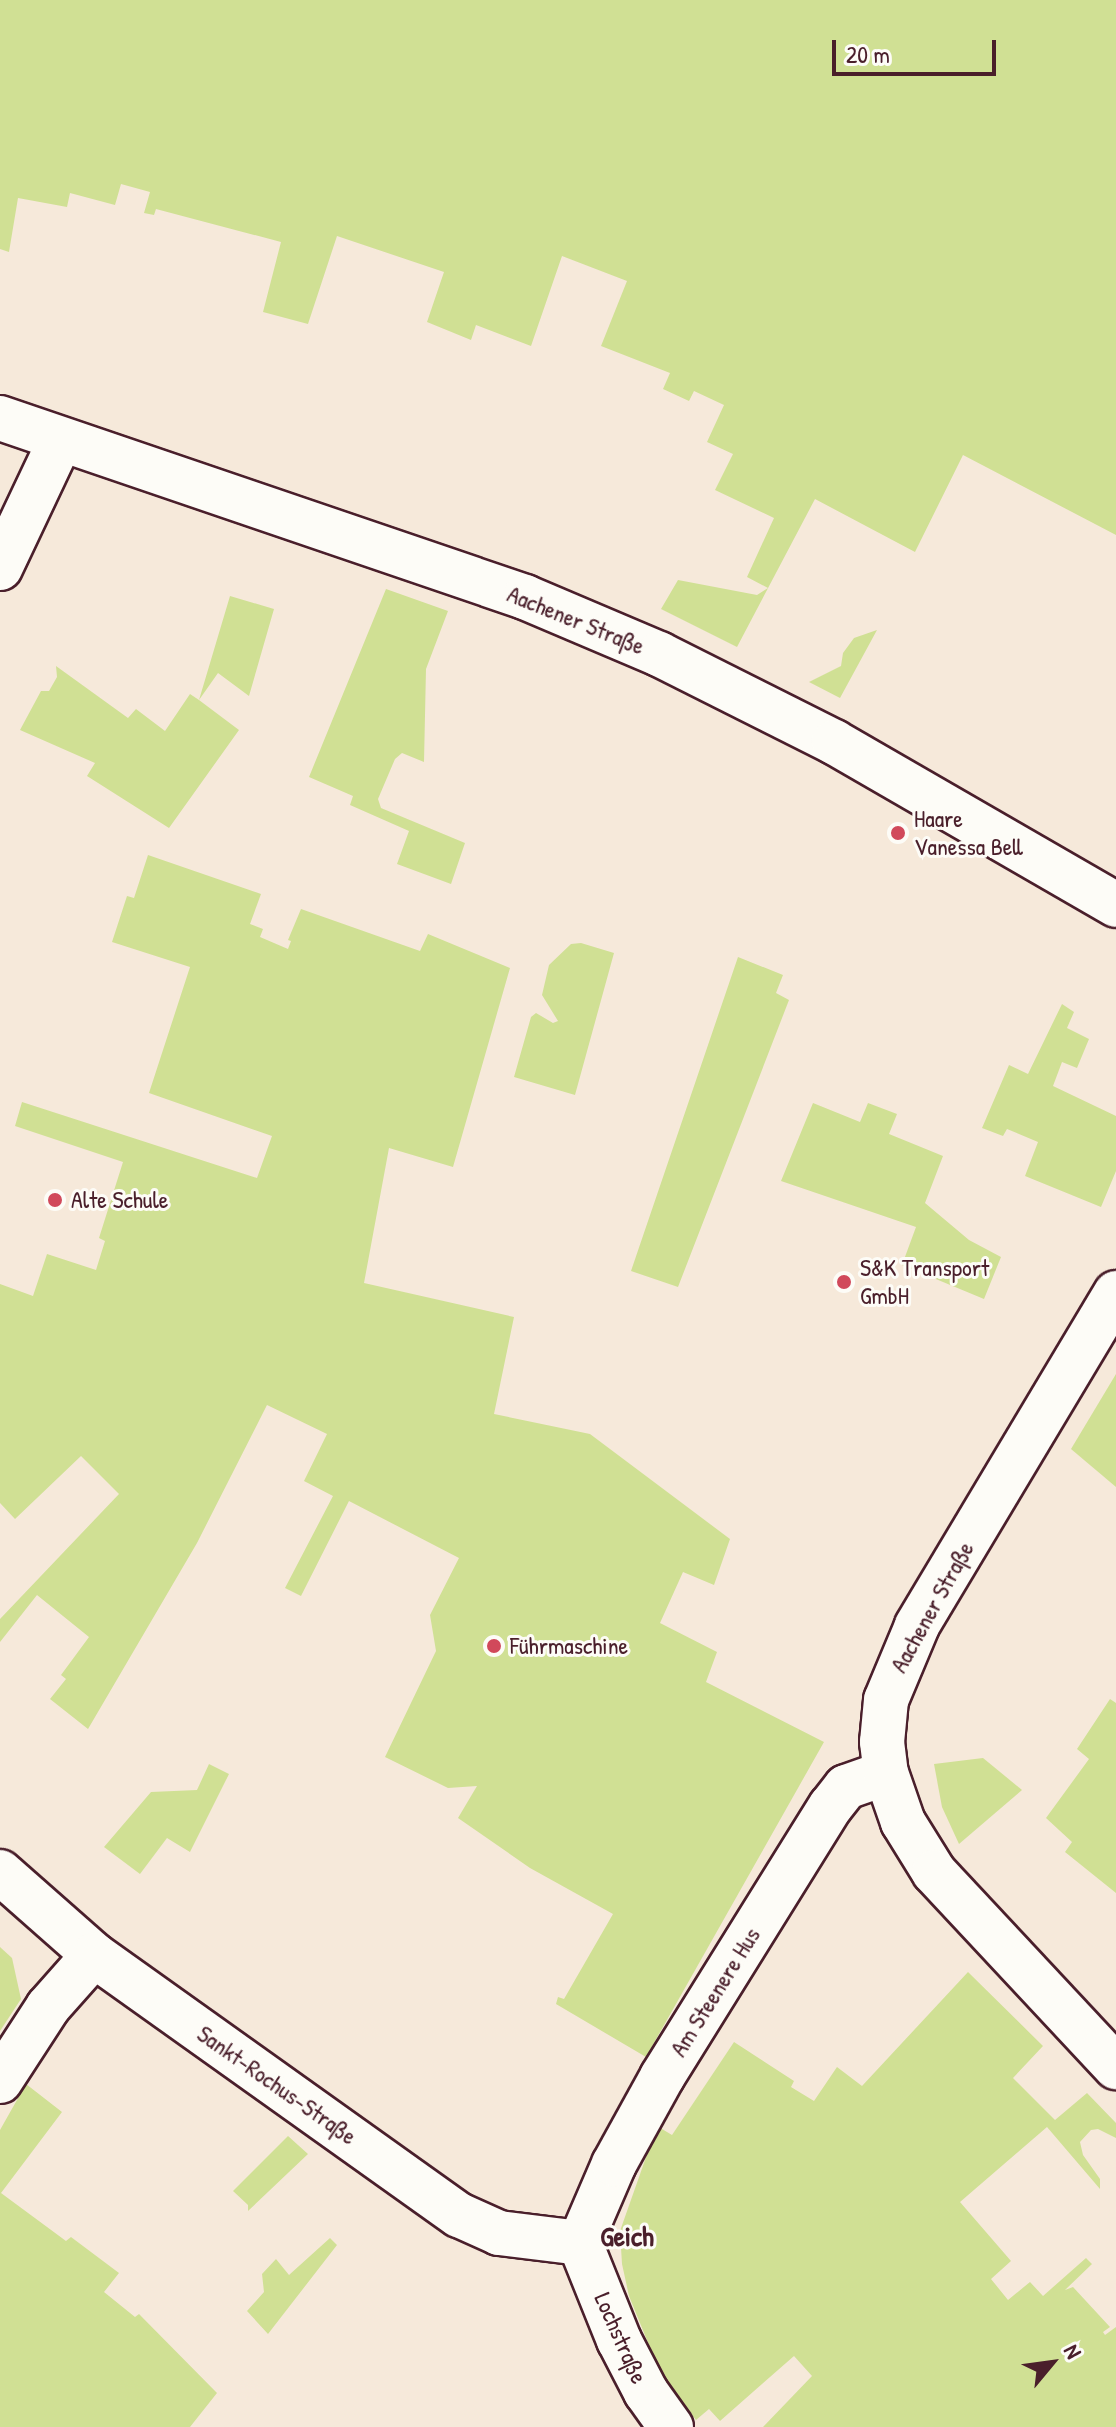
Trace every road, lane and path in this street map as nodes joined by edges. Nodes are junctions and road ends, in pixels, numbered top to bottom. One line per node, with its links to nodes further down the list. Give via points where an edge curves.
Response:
1 (0, 418): 2 (street, Aachener Straße)
2 (60, 441): 3 (street); 4 (street, Aachener Straße, via 525,597 659,654 834,742)
3 (0, 568)
4 (1116, 905)
5 (1116, 1293): 6 (street, Aachener Straße, via 905,1649 886,1700)
6 (886, 1773): 9 (street, Aachener Straße, via 903,1822 934,1872); 11 (street, Am Steenere Hus, via 846,1787 831,1806 662,2077 614,2164)
7 (0, 1872): 8 (street, Sankt-Rochus-Straße)
8 (94, 1955): 10 (street, via 48,2007); 11 (street, Sankt-Rochus-Straße, via 459,2215 499,2233)
9 (1116, 2067)
10 (0, 2081)
11 (580, 2243): 12 (street, Lochstraße, via 630,2364)
12 (671, 2427)

